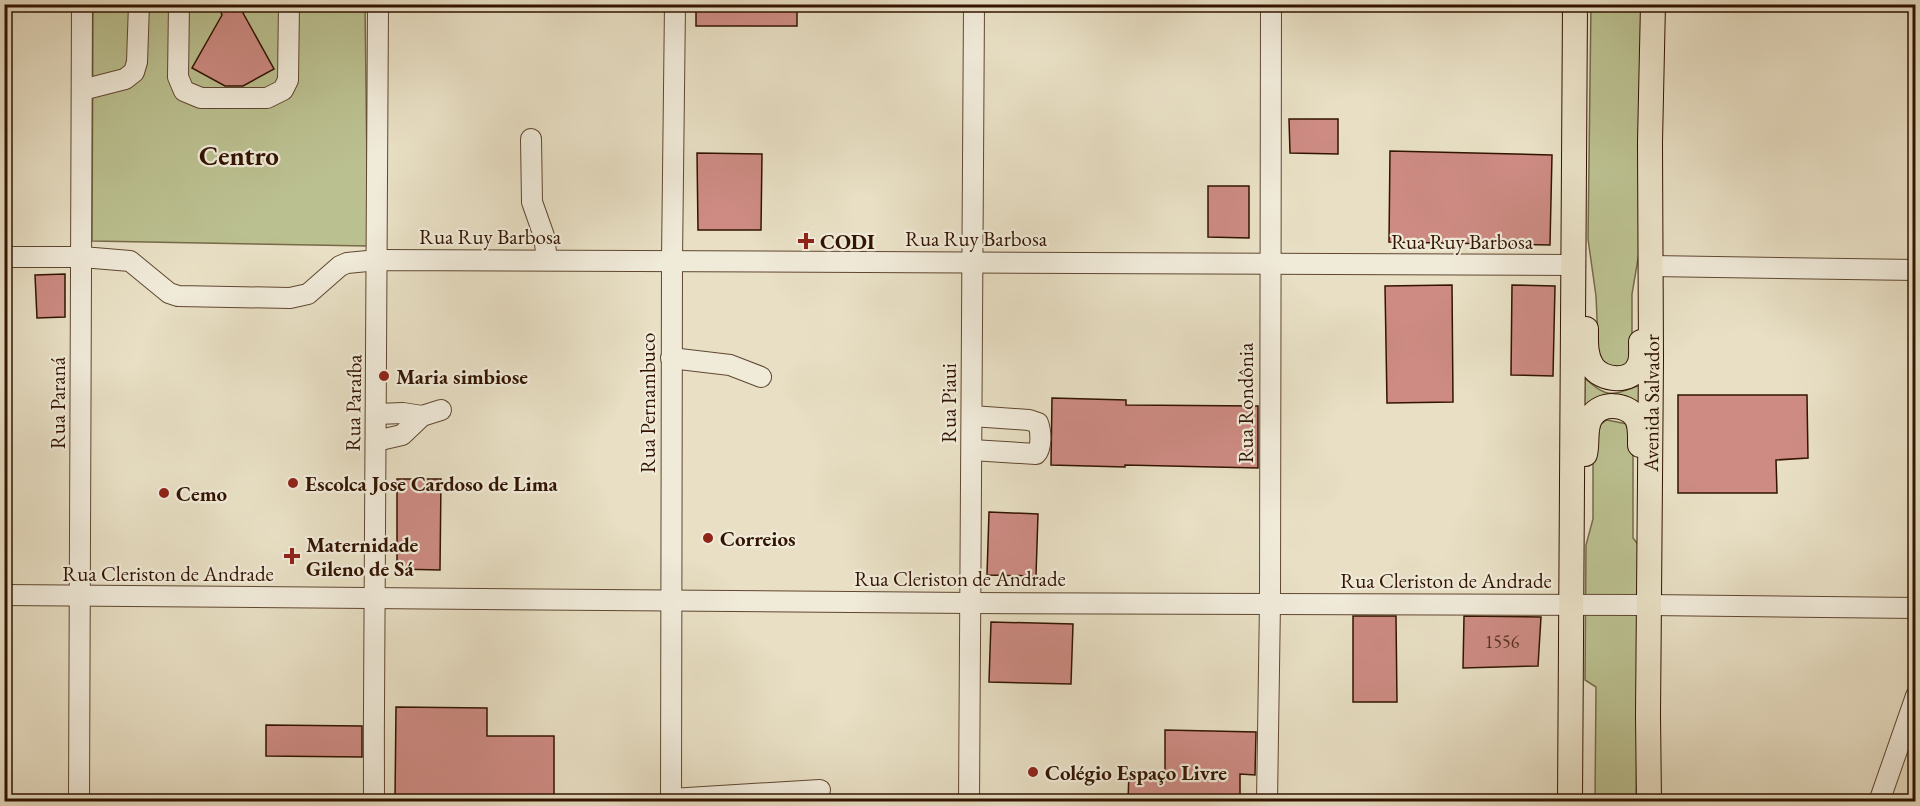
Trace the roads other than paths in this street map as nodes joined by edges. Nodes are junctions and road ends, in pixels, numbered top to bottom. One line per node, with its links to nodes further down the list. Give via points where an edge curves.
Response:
1 (82, 4): 11 (street, Rua Paraná)
2 (139, 4): 11 (street, via 134,72 124,79)
3 (179, 4): 4 (street, via 178,77 184,91 201,98 267,98 283,90 288,80)
4 (289, 4)
5 (378, 4): 15 (street, Rua Paraíba)
6 (675, 4): 17 (street, Rua Pernambuco)
7 (974, 4): 18 (street, Rua Piaui)
8 (1271, 4): 19 (street, Rua Rondônia)
9 (1575, 4): 20 (main road)
10 (1653, 4): 21 (main road, Avenida Salvador)
11 (82, 90): 14 (street, Rua Paraná)
12 (531, 139): 16 (street, via 532,202 544,236)
13 (4, 257): 14 (street)
14 (82, 257): 15 (street, Rua Ruy Barbosa, via 129,261 178,296 290,298 308,294 340,266); 34 (street, Rua Paraná)
15 (378, 260): 16 (street, Rua Ruy Barbosa); 27 (street, Rua Paraíba)
16 (547, 260): 17 (street, Rua Ruy Barbosa)
17 (672, 260): 18 (street, Rua Ruy Barbosa); 25 (street, Rua Pernambuco)
18 (973, 262): 19 (street, Rua Ruy Barbosa); 28 (street, Rua Piaui)
19 (1269, 264): 20 (street, Rua Ruy Barbosa); 38 (street, Rua Rondônia)
20 (1574, 265): 23 (main road)
21 (1651, 266): 22 (street); 24 (main road, Avenida Salvador)
22 (1916, 270)
23 (1573, 300): 24 (main road, via 1586,321 1586,353 1593,368 1604,376 1620,378 1632,374 1639,366 1644,319); 32 (main road)
24 (1651, 307): 31 (main road, Avenida Salvador)
25 (671, 358): 26 (street, via 730,365); 36 (street, Rua Pernambuco)
26 (761, 377)
27 (376, 414): 29 (street, Rua Paraíba); 29 (street, via 431,413 402,435)
28 (972, 416): 30 (street, Rua Piaui); 30 (street, via 1029,420 1038,423 1040,432 1036,454)
29 (376, 441): 35 (street, Rua Paraíba)
30 (972, 450): 37 (street, Rua Piaui)
31 (1650, 469): 32 (main road, via 1642,454 1635,416 1623,407 1610,406 1591,418 1586,450); 40 (main road, Avenida Salvador)
32 (1572, 479): 39 (main road)
33 (4, 595): 34 (street, Rua Cleriston de Andrade)
34 (80, 596): 35 (street, Rua Cleriston de Andrade); 45 (street, Rua Paraná)
35 (373, 598): 36 (street, Rua Cleriston de Andrade); 46 (street, Rua Paraíba)
36 (671, 599): 37 (street, Rua Cleriston de Andrade); 44 (street, Rua Pernambuco)
37 (971, 603): 38 (street, Rua Cleriston de Andrade); 47 (street, Rua Piaui)
38 (1270, 603): 39 (street, Rua Cleriston de Andrade); 48 (street, Rua Rondônia)
39 (1571, 604): 40 (street, Rua Cleriston de Andrade); 49 (main road)
40 (1649, 604): 41 (street, Rua Cleriston de Andrade); 50 (main road, Avenida Salvador)
41 (1916, 608)
42 (1916, 696): 51 (street)
43 (820, 790): 44 (street)
44 (671, 800)
45 (78, 801)
46 (374, 801)
47 (969, 801)
48 (1267, 801)
49 (1570, 801)
50 (1648, 801)
51 (1879, 801)

